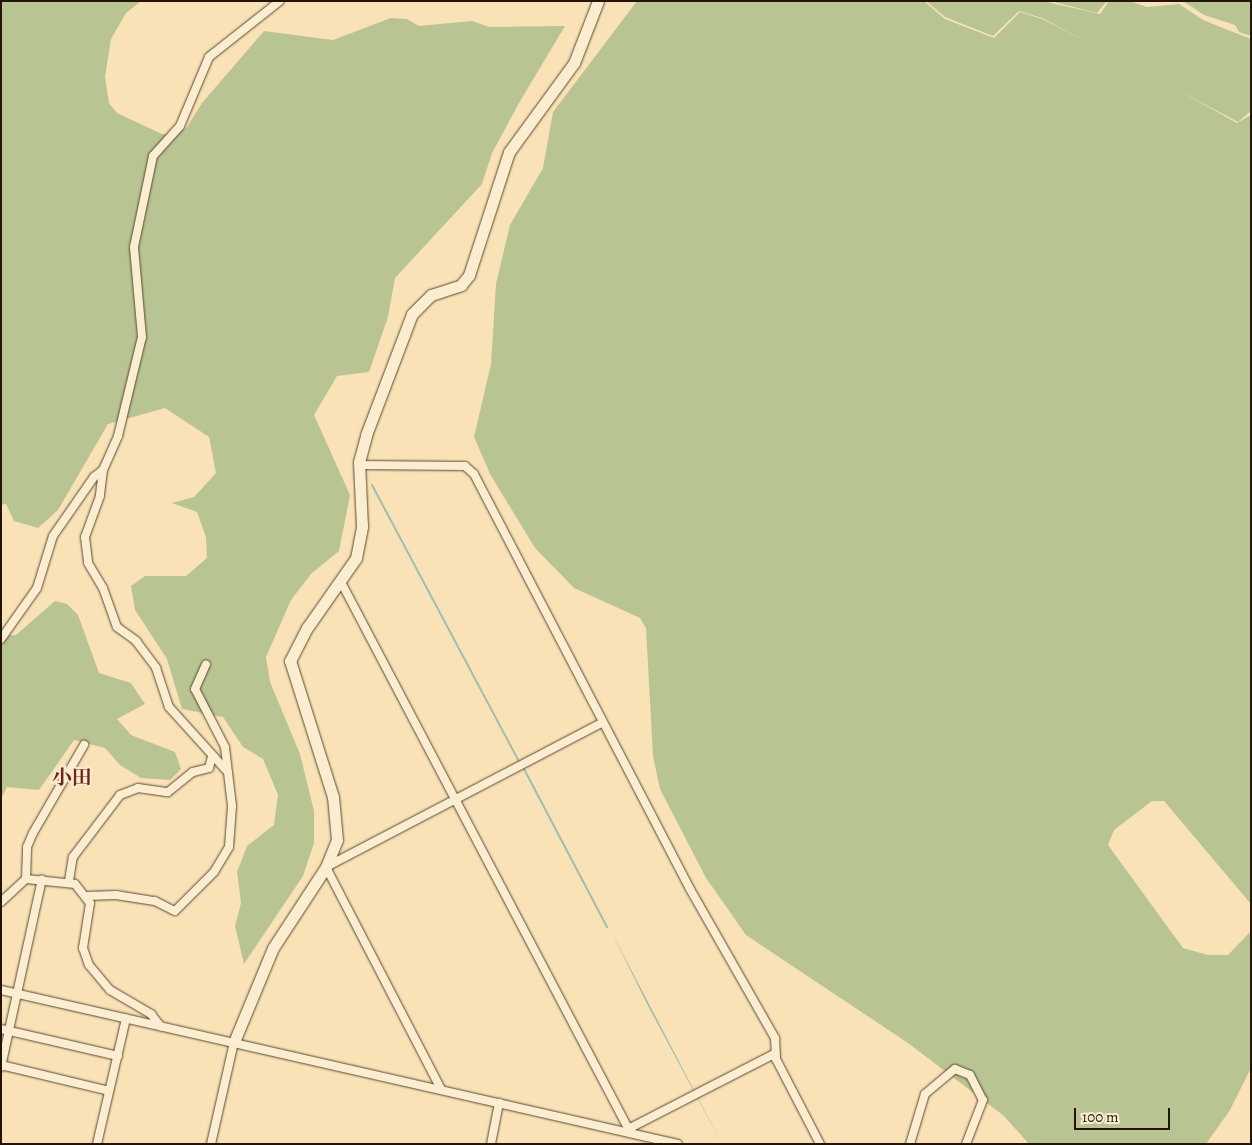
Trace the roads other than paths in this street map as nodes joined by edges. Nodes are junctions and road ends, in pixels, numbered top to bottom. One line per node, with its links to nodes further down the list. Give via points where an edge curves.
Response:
1 (280, 1): 4 (street, via 209,57 180,126 153,156 134,247 142,337 118,436)
2 (598, 1): 3 (street, via 574,63 509,152 469,275 461,285 431,295 412,314 366,435)
3 (359, 464): 5 (street, via 361,543); 8 (street, via 465,466 474,474)
4 (103, 470): 6 (street, via 94,477 53,536 37,588); 10 (street, via 100,496 87,526 86,553 113,628 147,654 156,668 169,707)
5 (341, 582): 12 (street); 13 (street, via 308,628 290,661 336,811 337,840)
6 (2, 634)
7 (206, 664): 11 (street, via 196,689 224,747)
8 (601, 723): 12 (street); 26 (street, via 775,1038)
9 (84, 745): 14 (street, via 33,833 27,847)
10 (212, 756): 11 (street); 16 (street, via 209,768 193,772 168,792 138,788 120,795 73,857)
11 (226, 770): 17 (street, via 232,806 229,848 214,872 178,908 172,912 155,901 116,895)
12 (455, 800): 13 (street); 32 (street)
13 (326, 867): 25 (street, via 273,948); 30 (street)
14 (26, 879): 15 (street); 18 (street)
15 (42, 879): 16 (street); 20 (street)
16 (70, 881): 17 (street)
17 (87, 896): 22 (street, via 90,903 84,956 110,990 151,1014)
18 (1, 902)
19 (1, 990): 20 (street)
20 (18, 994): 21 (street); 24 (street)
21 (126, 1018): 22 (street); 27 (street)
22 (161, 1027): 25 (street)
23 (1, 1029): 24 (street)
24 (10, 1031): 27 (street); 28 (street)
25 (234, 1042): 30 (street); 34 (street)
26 (774, 1054): 32 (street, via 632,1127); 37 (street)
27 (118, 1056): 29 (street)
28 (1, 1066): 29 (street)
29 (109, 1090): 33 (street)
30 (441, 1090): 31 (street)
31 (500, 1103): 32 (street); 35 (street)
32 (630, 1132): 36 (street)
33 (97, 1144)
34 (211, 1144)
35 (491, 1144)
36 (678, 1144)
37 (820, 1144)
38 (910, 1144): 39 (street, via 925,1094 955,1069 970,1075 983,1100)
39 (966, 1144)

